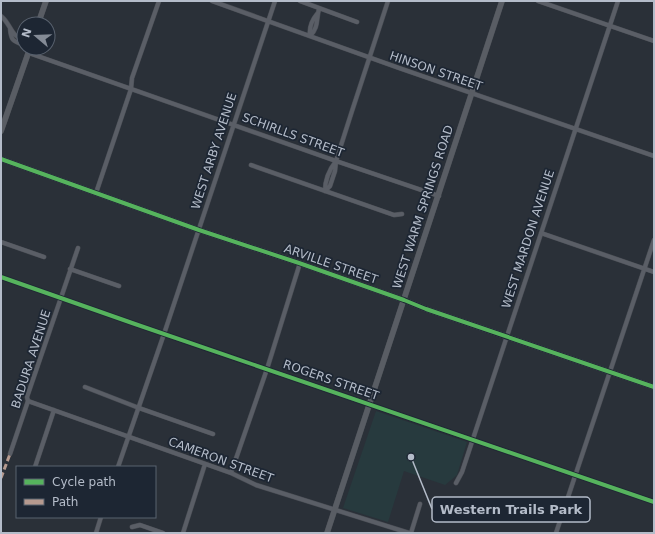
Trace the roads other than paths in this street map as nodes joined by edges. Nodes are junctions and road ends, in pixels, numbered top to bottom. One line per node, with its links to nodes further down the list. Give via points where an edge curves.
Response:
1 (46, 1): 12 (street)
2 (159, 1): 24 (street, via 132,78)
3 (212, 1): 13 (street, HINSON STREET)
4 (275, 1): 13 (street, WEST ARBY AVENUE)
5 (300, 1): 10 (street)
6 (388, 1): 23 (street)
7 (502, 1): 25 (street, WEST WARM SPRINGS ROAD)
8 (538, 1): 15 (street)
9 (618, 1): 15 (street, WEST MARDON AVENUE)
10 (319, 9): 14 (street); 18 (street, via 318,20)
11 (1, 16): 16 (street)
12 (41, 16)
13 (268, 21): 18 (street, HINSON STREET); 26 (street, WEST ARBY AVENUE)
14 (357, 22)
15 (610, 25): 19 (street); 27 (street, WEST MARDON AVENUE)
16 (10, 27): 17 (street); 20 (street, via 10,35)
17 (16, 36)
18 (310, 36): 23 (street, HINSON STREET)
19 (654, 41)
20 (16, 42)
21 (27, 56): 28 (street)
22 (42, 56): 24 (street, SCHIRLLS STREET)
23 (370, 58): 25 (street, HINSON STREET); 31 (street)
24 (131, 89): 26 (street, SCHIRLLS STREET); 34 (street)
25 (472, 93): 27 (street, HINSON STREET); 35 (street, WEST WARM SPRINGS ROAD)
26 (234, 124): 31 (street, SCHIRLLS STREET); 37 (street, WEST ARBY AVENUE)
27 (575, 129): 29 (street, HINSON STREET); 38 (street, WEST MARDON AVENUE)
28 (1, 131)
29 (654, 156)
30 (1, 159): 34 (street, ARVILLE STREET)
31 (336, 161): 33 (street, via 325,184); 35 (street, SCHIRLLS STREET)
32 (251, 165): 33 (street)
33 (325, 191): 36 (street, via 394,215)
34 (96, 193): 37 (street, ARVILLE STREET)
35 (439, 196): 50 (street, WEST WARM SPRINGS ROAD)
36 (402, 214)
37 (199, 230): 43 (street, ARVILLE STREET); 51 (street, WEST ARBY AVENUE)
38 (541, 233): 45 (street); 52 (street, WEST MARDON AVENUE)
39 (654, 240): 45 (street)
40 (1, 242): 42 (street)
41 (78, 248): 44 (street, BADURA AVENUE)
42 (44, 257)
43 (300, 263): 50 (street, ARVILLE STREET); 53 (street)
44 (70, 269): 48 (street); 49 (street, BADURA AVENUE)
45 (645, 269): 46 (street); 54 (street)
46 (654, 272)
47 (1, 277): 49 (street, ROGERS STREET)
48 (119, 286)
49 (61, 298): 51 (street, ROGERS STREET); 57 (street, BADURA AVENUE, via 27,397)
50 (404, 300): 52 (street, ARVILLE STREET); 58 (street, WEST WARM SPRINGS ROAD)
51 (164, 334): 53 (street, ROGERS STREET); 59 (street, WEST ARBY AVENUE)
52 (506, 337): 54 (street, ARVILLE STREET); 63 (street, WEST MARDON AVENUE)
53 (267, 369): 58 (street, ROGERS STREET); 68 (street)
54 (610, 372): 56 (street, ARVILLE STREET); 69 (street)
55 (86, 387): 59 (street)
56 (654, 387)
57 (28, 401): 60 (street, CAMERON STREET); 64 (street, BADURA AVENUE)
58 (369, 404): 63 (street, ROGERS STREET); 73 (street, WEST WARM SPRINGS ROAD)
59 (139, 408): 61 (street); 62 (street, WEST ARBY AVENUE)
60 (54, 410): 62 (street, CAMERON STREET); 66 (street)
61 (212, 434)
62 (128, 437): 65 (street, CAMERON STREET); 67 (street, WEST ARBY AVENUE)
63 (473, 439): 69 (street, ROGERS STREET); 70 (street, WEST MARDON AVENUE)
64 (10, 454)
65 (206, 464): 68 (street, CAMERON STREET); 78 (street)
66 (35, 466)
67 (118, 466)
68 (231, 473): 73 (street, CAMERON STREET, via 256,485)
69 (576, 474): 71 (street, ROGERS STREET); 81 (street)
70 (456, 483)
71 (654, 502)
72 (420, 504): 80 (street)
73 (335, 509): 79 (street, WEST WARM SPRINGS ROAD); 80 (street, CAMERON STREET)
74 (101, 518): 76 (street)
75 (132, 526): 77 (street, via 140,525)
76 (96, 533)
77 (163, 533)
78 (182, 533)
79 (327, 533)
80 (410, 533)
81 (556, 533)

